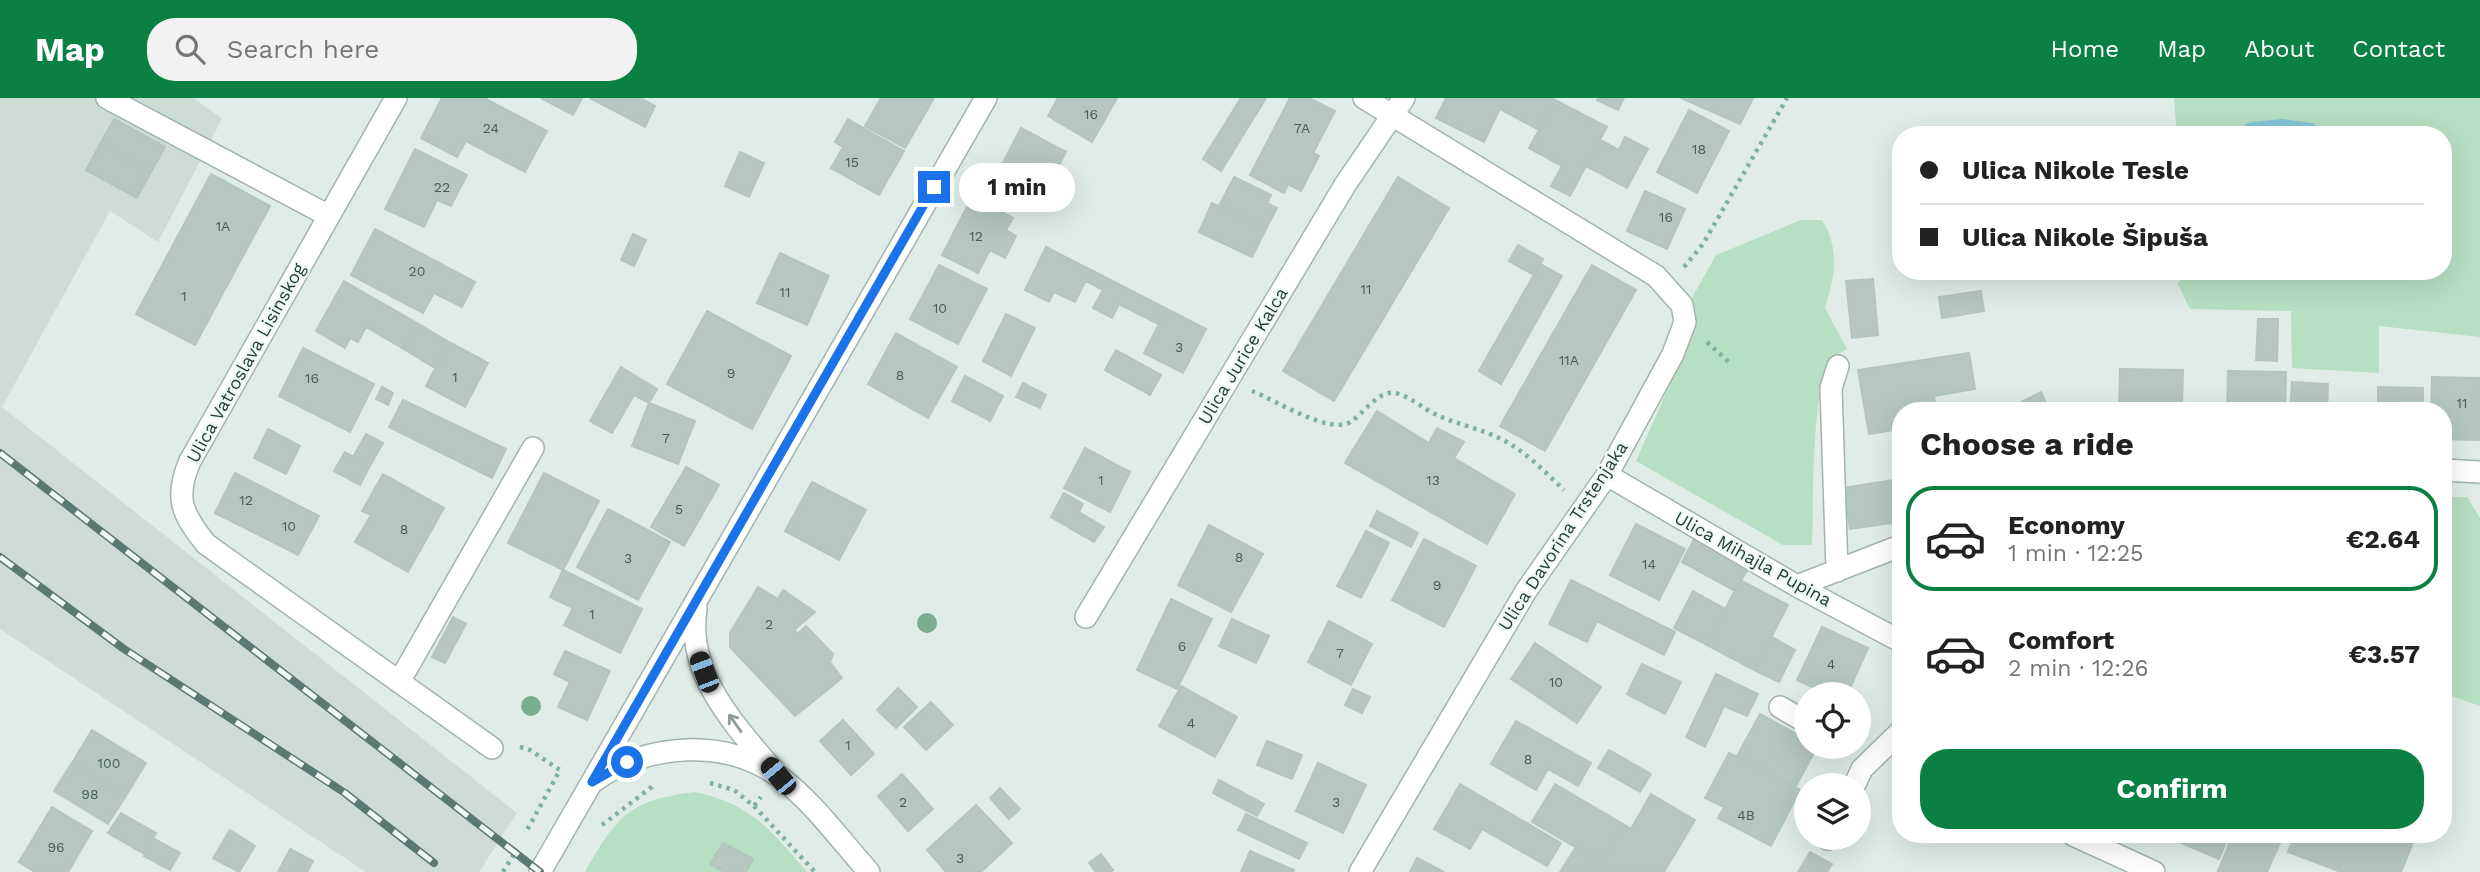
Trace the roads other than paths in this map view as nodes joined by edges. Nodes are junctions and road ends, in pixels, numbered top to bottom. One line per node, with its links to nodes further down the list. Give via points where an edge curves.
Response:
1 (107, 98): 6 (street)
2 (396, 98): 6 (street, Ulica Vatroslava Lisinskog)
3 (986, 98): 15 (street)
4 (1364, 98): 5 (street, Ulica Davorina Trstenjaka)
5 (1399, 106): 11 (street, Ulica Davorina Trstenjaka, via 1639,265 1668,287 1682,305 1685,322 1674,354); 16 (street, Ulica Jurice Kalca, via 1345,185)
6 (329, 216): 18 (street, Ulica Vatroslava Lisinskog, via 190,461 181,482 182,505 206,544)
7 (1838, 366): 13 (street, via 1831,388)
8 (533, 448): 18 (street)
9 (2452, 470): 10 (street)
10 (2480, 472)
11 (1607, 475): 14 (street, Ulica Mihajla Pupina); 29 (street, Ulica Davorina Trstenjaka, via 1480,666)
12 (1892, 549): 13 (street)
13 (1837, 571): 14 (street)
14 (1797, 586): 17 (street, Ulica Mihajla Pupina)
15 (698, 599): 24 (street, one-way to 15, via 743,734 704,672 693,633); 25 (street)
16 (1086, 617)
17 (1892, 637)
18 (399, 682): 22 (street, Ulica Vatroslava Lisinskog)
19 (1780, 707): 20 (street)
20 (1794, 715)
21 (1892, 736): 23 (street)
22 (492, 748)
23 (1871, 748)
24 (778, 776): 25 (street, via 738,757 682,750 648,753); 28 (street)
25 (592, 782): 27 (street)
26 (2091, 843): 30 (street)
27 (540, 872)
28 (869, 872)
29 (1360, 872)
30 (2154, 872)

